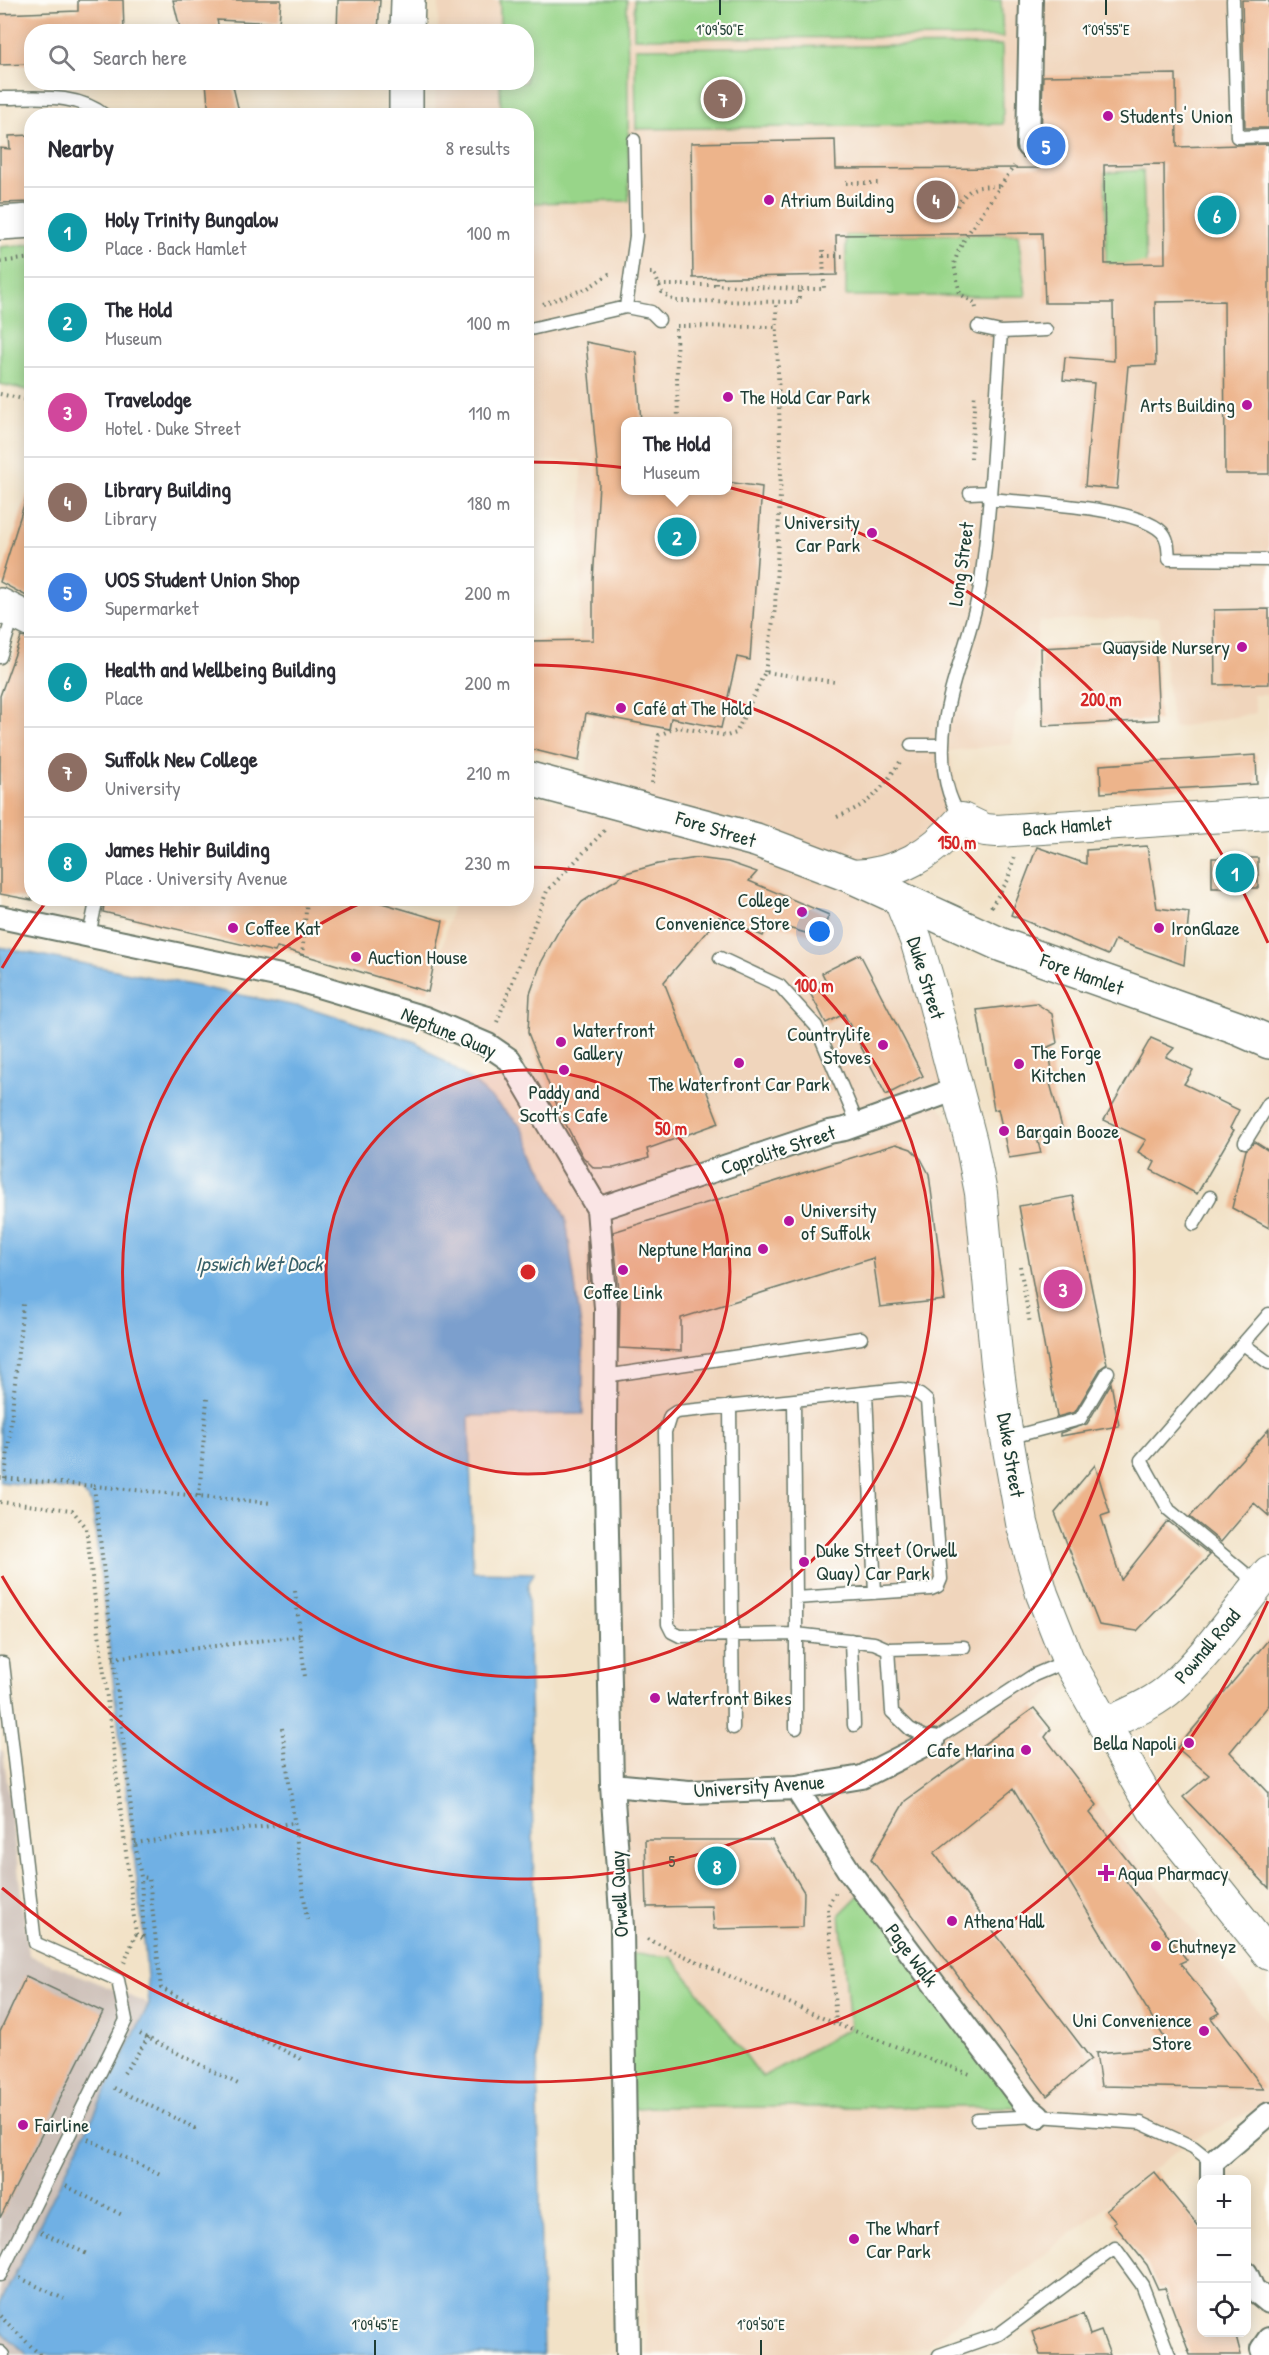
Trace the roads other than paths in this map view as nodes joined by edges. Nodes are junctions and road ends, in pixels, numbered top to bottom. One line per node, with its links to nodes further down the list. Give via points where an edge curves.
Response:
1 (408, 0): 4 (main road)
2 (1031, 0): 11 (street)
3 (1233, 0): 9 (lane, via 1237,137)
4 (407, 24)
5 (406, 90): 8 (main road)
6 (0, 98): 7 (lane, via 63,98)
7 (92, 108)
8 (406, 108)
9 (1269, 136)
10 (634, 140): 14 (lane, via 636,236)
11 (1029, 146)
12 (24, 222): 13 (main road)
13 (0, 224)
14 (626, 307): 15 (lane, via 651,312); 17 (lane)
15 (659, 321)
16 (978, 327): 19 (lane)
17 (534, 328)
18 (1046, 330): 19 (lane)
19 (1001, 332): 21 (lane, Long Street)
20 (970, 493): 21 (lane)
21 (989, 496): 22 (lane, via 1106,510 1138,520 1161,531 1167,540 1169,559); 26 (lane, Long Street, via 976,608 946,712)
22 (1269, 560)
23 (15, 613): 24 (lane)
24 (0, 657)
25 (911, 745): 26 (lane)
26 (943, 745): 29 (lane, Long Street, via 950,799)
27 (534, 780): 30 (main road, Fore Street, via 756,840)
28 (1269, 813): 29 (main road, Back Hamlet, via 1013,830 985,830)
29 (962, 819): 30 (main road, via 920,858 884,873)
30 (851, 876): 31 (main road, Fore Street)
31 (899, 897): 36 (main road, Fore Hamlet, via 979,935); 37 (main road, Duke Street, via 916,940)
32 (95, 906): 34 (lane)
33 (0, 917): 34 (street, Neptune Quay)
34 (88, 935): 42 (street, Neptune Quay, via 295,979 425,1018 488,1045 510,1060)
35 (720, 958): 39 (lane, via 780,986 816,1026)
36 (1269, 1042)
37 (957, 1089): 39 (street, Coprolite Street); 54 (main road, Duke Street, via 981,1193)
38 (1269, 1103): 40 (lane)
39 (858, 1125): 42 (street, Coprolite Street)
40 (1245, 1142)
41 (1210, 1197): 43 (lane)
42 (598, 1209): 49 (street, Neptune Quay, via 606,1308)
43 (1194, 1224)
44 (1269, 1314): 46 (lane)
45 (861, 1338): 49 (lane)
46 (1243, 1344): 47 (lane); 55 (lane, via 1141,1460 1169,1510)
47 (1269, 1363)
48 (1108, 1372): 54 (lane, via 1080,1419)
49 (605, 1376): 53 (street, Neptune Quay)
50 (866, 1393): 51 (lane); 56 (lane); 56 (lane, via 912,1390 927,1401 941,1572 938,1586 931,1589)
51 (794, 1400): 52 (lane); 57 (lane)
52 (730, 1406): 59 (lane); 59 (lane, via 676,1412 670,1416 665,1432 668,1624 672,1632 680,1635)
53 (605, 1433): 70 (street, Orwell Quay)
54 (1007, 1438): 63 (main road, Duke Street, via 1022,1523 1042,1594)
55 (1264, 1578): 66 (main road, Pownall Road, via 1172,1688)
56 (875, 1593): 57 (lane)
57 (796, 1598): 58 (lane)
58 (796, 1634): 59 (lane); 60 (lane); 68 (lane)
59 (732, 1635): 67 (lane)
60 (851, 1640): 62 (lane); 65 (lane)
61 (964, 1647): 62 (lane)
62 (888, 1649): 69 (lane, via 892,1712 910,1729)
63 (1068, 1660): 66 (main road, Duke Street); 69 (lane, University Avenue, via 1034,1675)
64 (0, 1663): 77 (lane, via 35,1943 118,1980 126,2020)
65 (854, 1725)
66 (1104, 1725): 72 (main road, Duke Street, via 1154,1811)
67 (733, 1728)
68 (796, 1728)
69 (933, 1741): 71 (street, University Avenue, via 862,1777)
70 (612, 1785): 71 (street, University Avenue, via 689,1792); 81 (street, Orwell Quay, via 622,1927)
71 (796, 1788): 74 (street, Page Walk, via 849,1871 1027,2107)
72 (1269, 1954)
73 (1269, 2114): 76 (street)
74 (1038, 2116): 75 (lane); 76 (lane, via 1141,2123 1192,2147)
75 (977, 2119)
76 (1212, 2171)
77 (0, 2275)
78 (1250, 2283): 79 (street)
79 (1269, 2301)
80 (1269, 2339): 84 (street, via 1262,2349)
81 (628, 2355)
82 (939, 2355): 83 (lane, via 999,2334 1115,2248 1142,2285)
83 (1169, 2355)
84 (1264, 2355)

